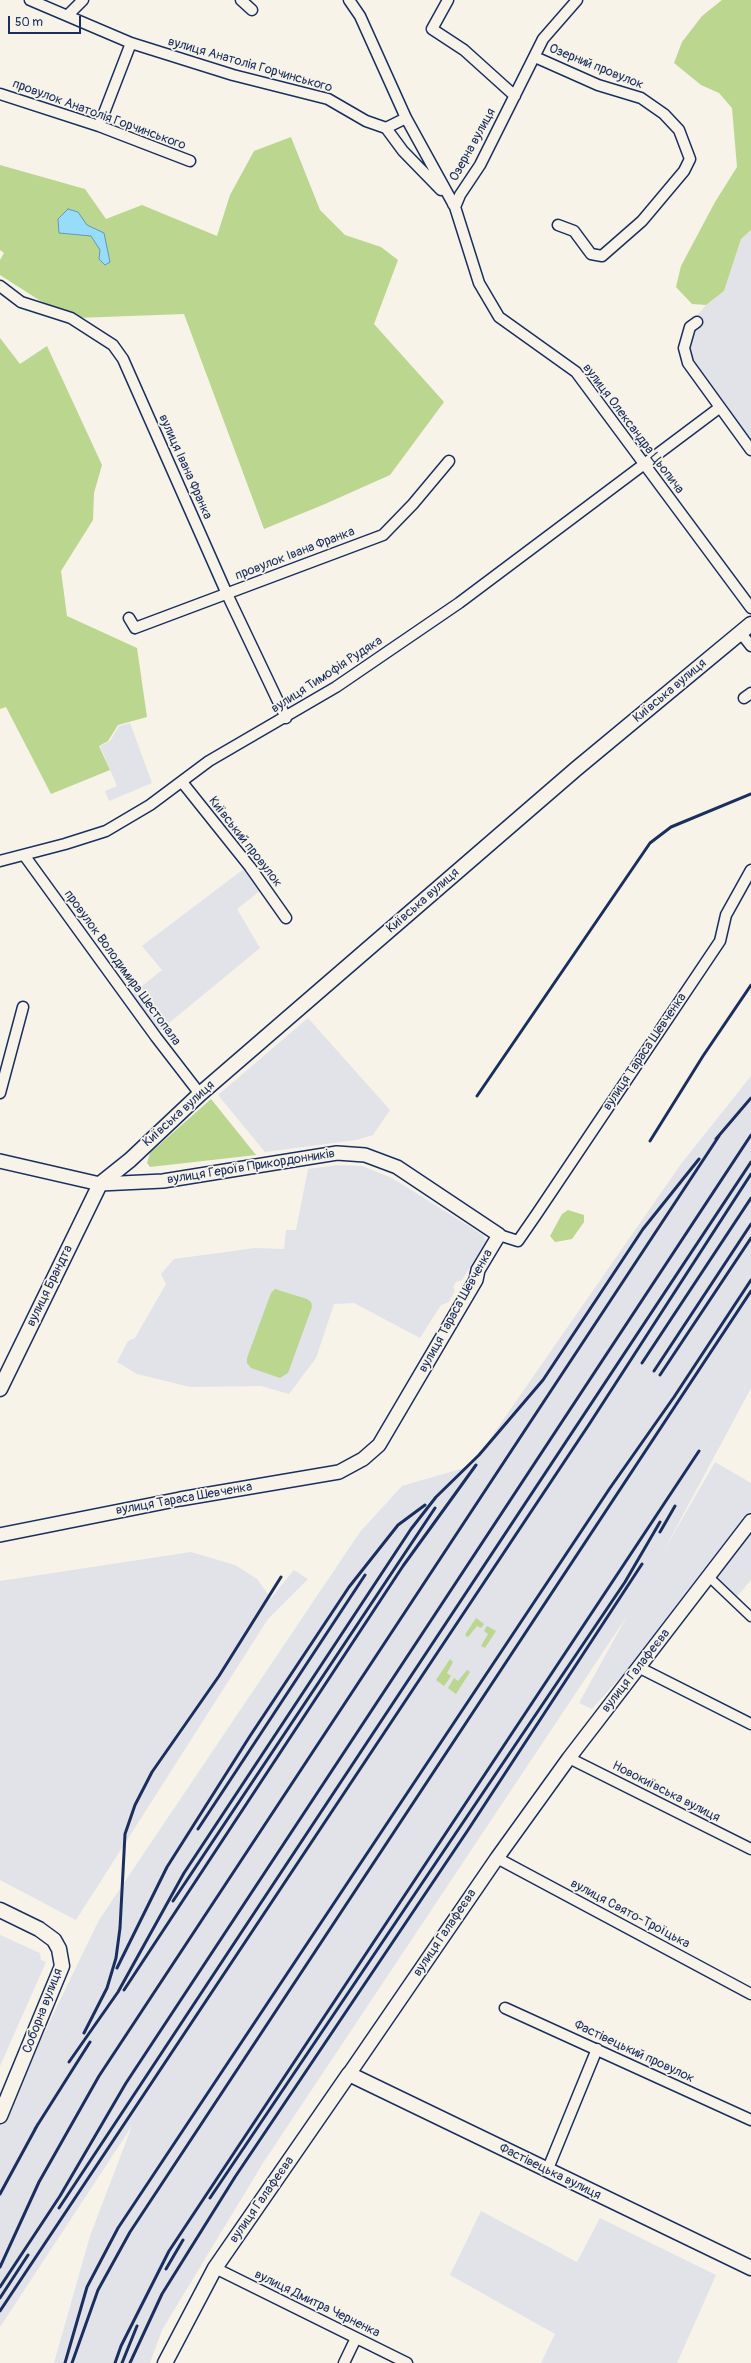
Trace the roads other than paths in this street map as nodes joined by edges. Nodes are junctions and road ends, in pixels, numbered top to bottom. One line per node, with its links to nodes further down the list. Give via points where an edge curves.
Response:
1 (30, 0): 8 (street, вулиця Анатолія Горчинського)
2 (83, 0): 8 (street)
3 (241, 0): 7 (street)
4 (349, 0): 13 (street, вулиця Олександра Цьопича, via 360,16)
5 (448, 0): 12 (street, via 432,29 464,50)
6 (576, 0): 10 (street, Озерна вулиця, via 543,38)
7 (252, 10)
8 (68, 15): 9 (street, вулиця Анатолія Горчинського)
9 (131, 43): 14 (street); 15 (street, вулиця Анатолія Горчинського, via 233,75 328,99 366,121)
10 (535, 57): 12 (street, Озерна вулиця); 18 (street, Озерний провулок, via 598,85 641,98 664,114 678,130 690,159 684,171 642,222 602,256 591,254 574,231)
11 (0, 94): 14 (street, провулок Анатолія Горчинського)
12 (515, 96): 17 (street, Озерна вулиця, via 480,165 460,195)
13 (406, 118): 15 (street); 17 (street, вулиця Олександра Цьопича)
14 (100, 126): 16 (street, провулок Анатолія Горчинського)
15 (386, 128): 17 (street, via 403,151)
16 (190, 161)
17 (456, 207): 24 (street, вулиця Олександра Цьопича, via 479,283 499,317 576,372)
18 (558, 225)
19 (0, 286): 25 (street, вулиця Івана Франка, via 21,302 71,318 112,345 123,359)
20 (697, 322): 21 (street, via 690,327 684,348 688,363)
21 (719, 408): 22 (street); 24 (street, вулиця Тимофія Рудяка)
22 (751, 450)
23 (449, 461): 25 (street, провулок Івана Франка, via 383,535)
24 (643, 463): 26 (street, вулиця Олександра Цьопича); 30 (street, вулиця Тимофія Рудяка, via 459,603)
25 (227, 594): 27 (street, провулок Івана Франка, via 135,628); 30 (street, вулиця Івана Франка)
26 (751, 608)
27 (129, 618)
28 (746, 628): 29 (street); 38 (main road, Київська вулиця, via 576,769)
29 (751, 646)
30 (286, 718): 31 (street, вулиця Тимофія Рудяка, via 209,761)
31 (182, 782): 32 (street, вулиця Тимофія Рудяка, via 106,831); 35 (street, Київський провулок, via 250,867)
32 (24, 855): 33 (street, вулиця Тимофія Рудяка); 38 (street, провулок Володимира Шестопала)
33 (0, 861)
34 (751, 870): 41 (street, вулиця Тараса Шевченка, via 726,915 720,941 536,1215 518,1241)
35 (286, 918)
36 (23, 1008): 37 (street)
37 (0, 1093)
38 (200, 1094): 40 (main road, Київська вулиця)
39 (0, 1161): 40 (street, вулиця Героїв Прикордонників)
40 (100, 1184): 41 (street, вулиця Героїв Прикордонників, via 163,1181 336,1154 365,1155 397,1167); 42 (main road, вулиця Брандта)
41 (499, 1235): 44 (street, вулиця Тараса Шевченка, via 478,1270 476,1280 379,1445 363,1459 339,1472 180,1499)
42 (0, 1389)
43 (751, 1521): 45 (street, вулиця Галафеєва)
44 (0, 1535)
45 (709, 1577): 46 (street); 47 (street, вулиця Галафеєва)
46 (751, 1616)
47 (640, 1668): 48 (street); 49 (street, вулиця Галафеєва)
48 (751, 1724)
49 (569, 1758): 50 (street, Новокиївська вулиця); 51 (street, вулиця Галафеєва)
50 (751, 1849)
51 (497, 1858): 53 (street, вулиця Свято-Троїцька); 56 (street, вулиця Галафеєва)
52 (0, 1910): 57 (main road, Соборна вулиця, via 39,1929 54,1940 59,1949 62,1966)
53 (751, 1994)
54 (506, 2008): 55 (street, Фастівецький провулок)
55 (597, 2049): 58 (street, Фастівецький провулок); 59 (street)
56 (349, 2074): 59 (main road, Фастівецька вулиця); 60 (main road, вулиця Галафеєва)
57 (0, 2116)
58 (751, 2120)
59 (547, 2171): 61 (main road, Фастівецька вулиця)
60 (215, 2268): 62 (street, вулиця Дмитра Черненка); 63 (main road, вулиця Галафеєва)
61 (751, 2268)
62 (356, 2338): 64 (street); 65 (street, вулиця Дмитра Черненка)
63 (166, 2363)
64 (344, 2363)
65 (407, 2363)

